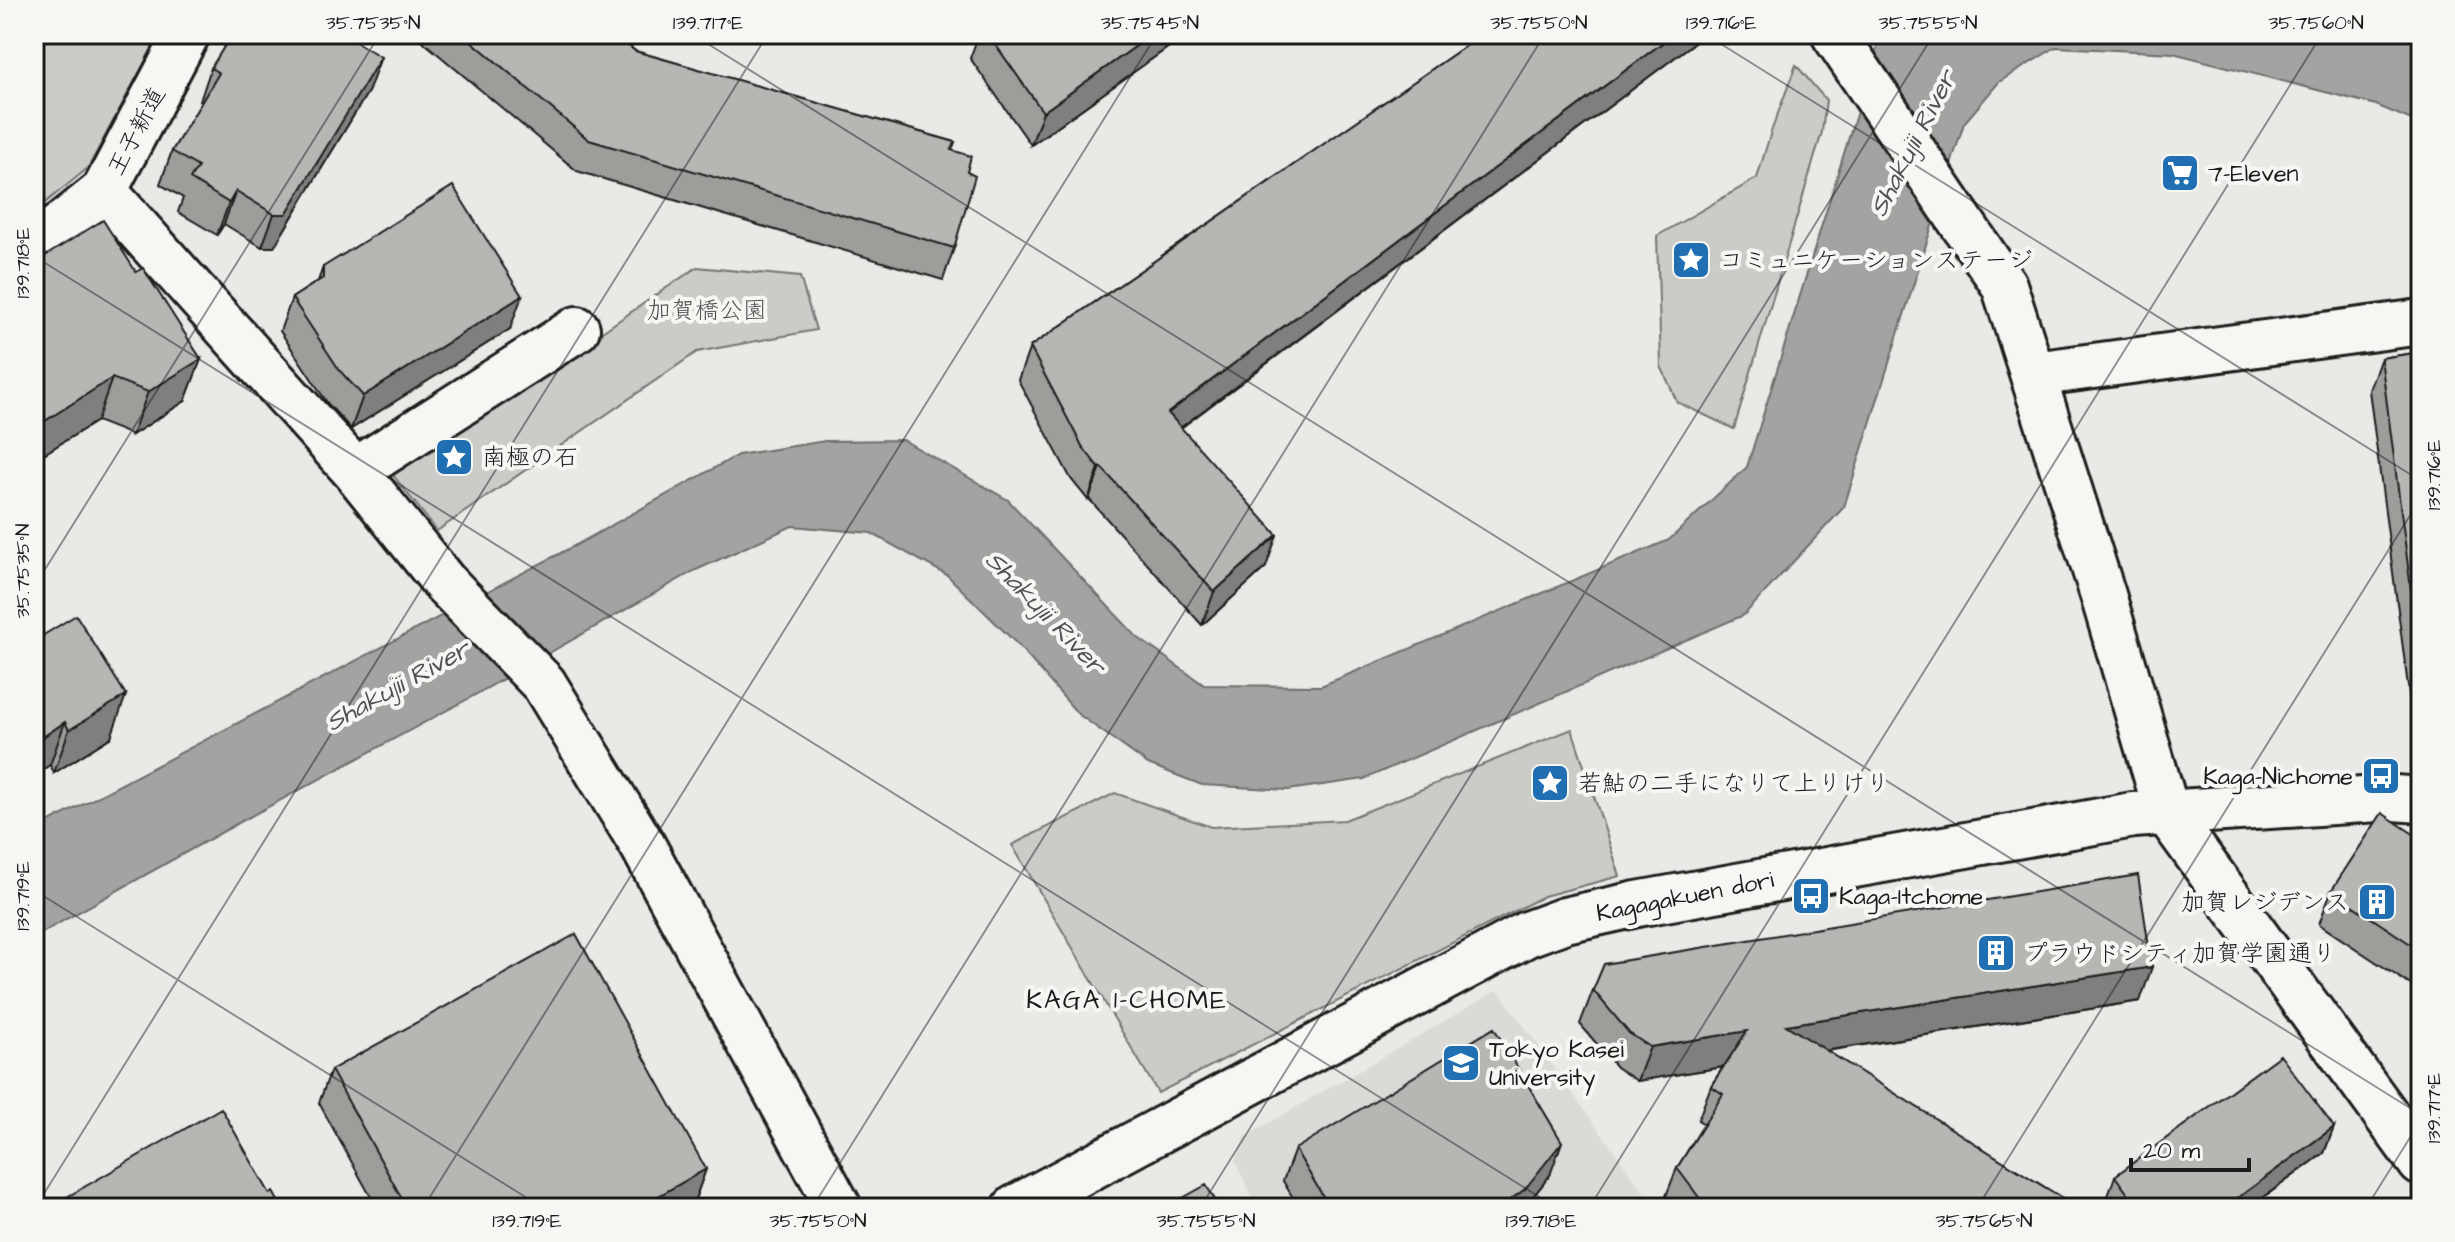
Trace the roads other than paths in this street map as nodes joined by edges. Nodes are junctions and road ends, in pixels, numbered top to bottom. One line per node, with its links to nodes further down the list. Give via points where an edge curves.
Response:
1 (187, 34): 3 (street, 王子新道)
2 (1834, 34): 7 (street, via 2004,285)
3 (104, 191): 4 (street, 王子新道); 8 (street)
4 (34, 247)
5 (2421, 322): 7 (street)
6 (577, 329): 8 (street)
7 (2034, 374): 10 (street)
8 (355, 471): 12 (street, via 444,582 544,684 643,846)
9 (2421, 800): 10 (street, Kagagakuen dori)
10 (2167, 813): 11 (street); 13 (street, Kagagakuen dori, via 1565,920 1527,934)
11 (2421, 1163)
12 (839, 1208)
13 (1015, 1208)

